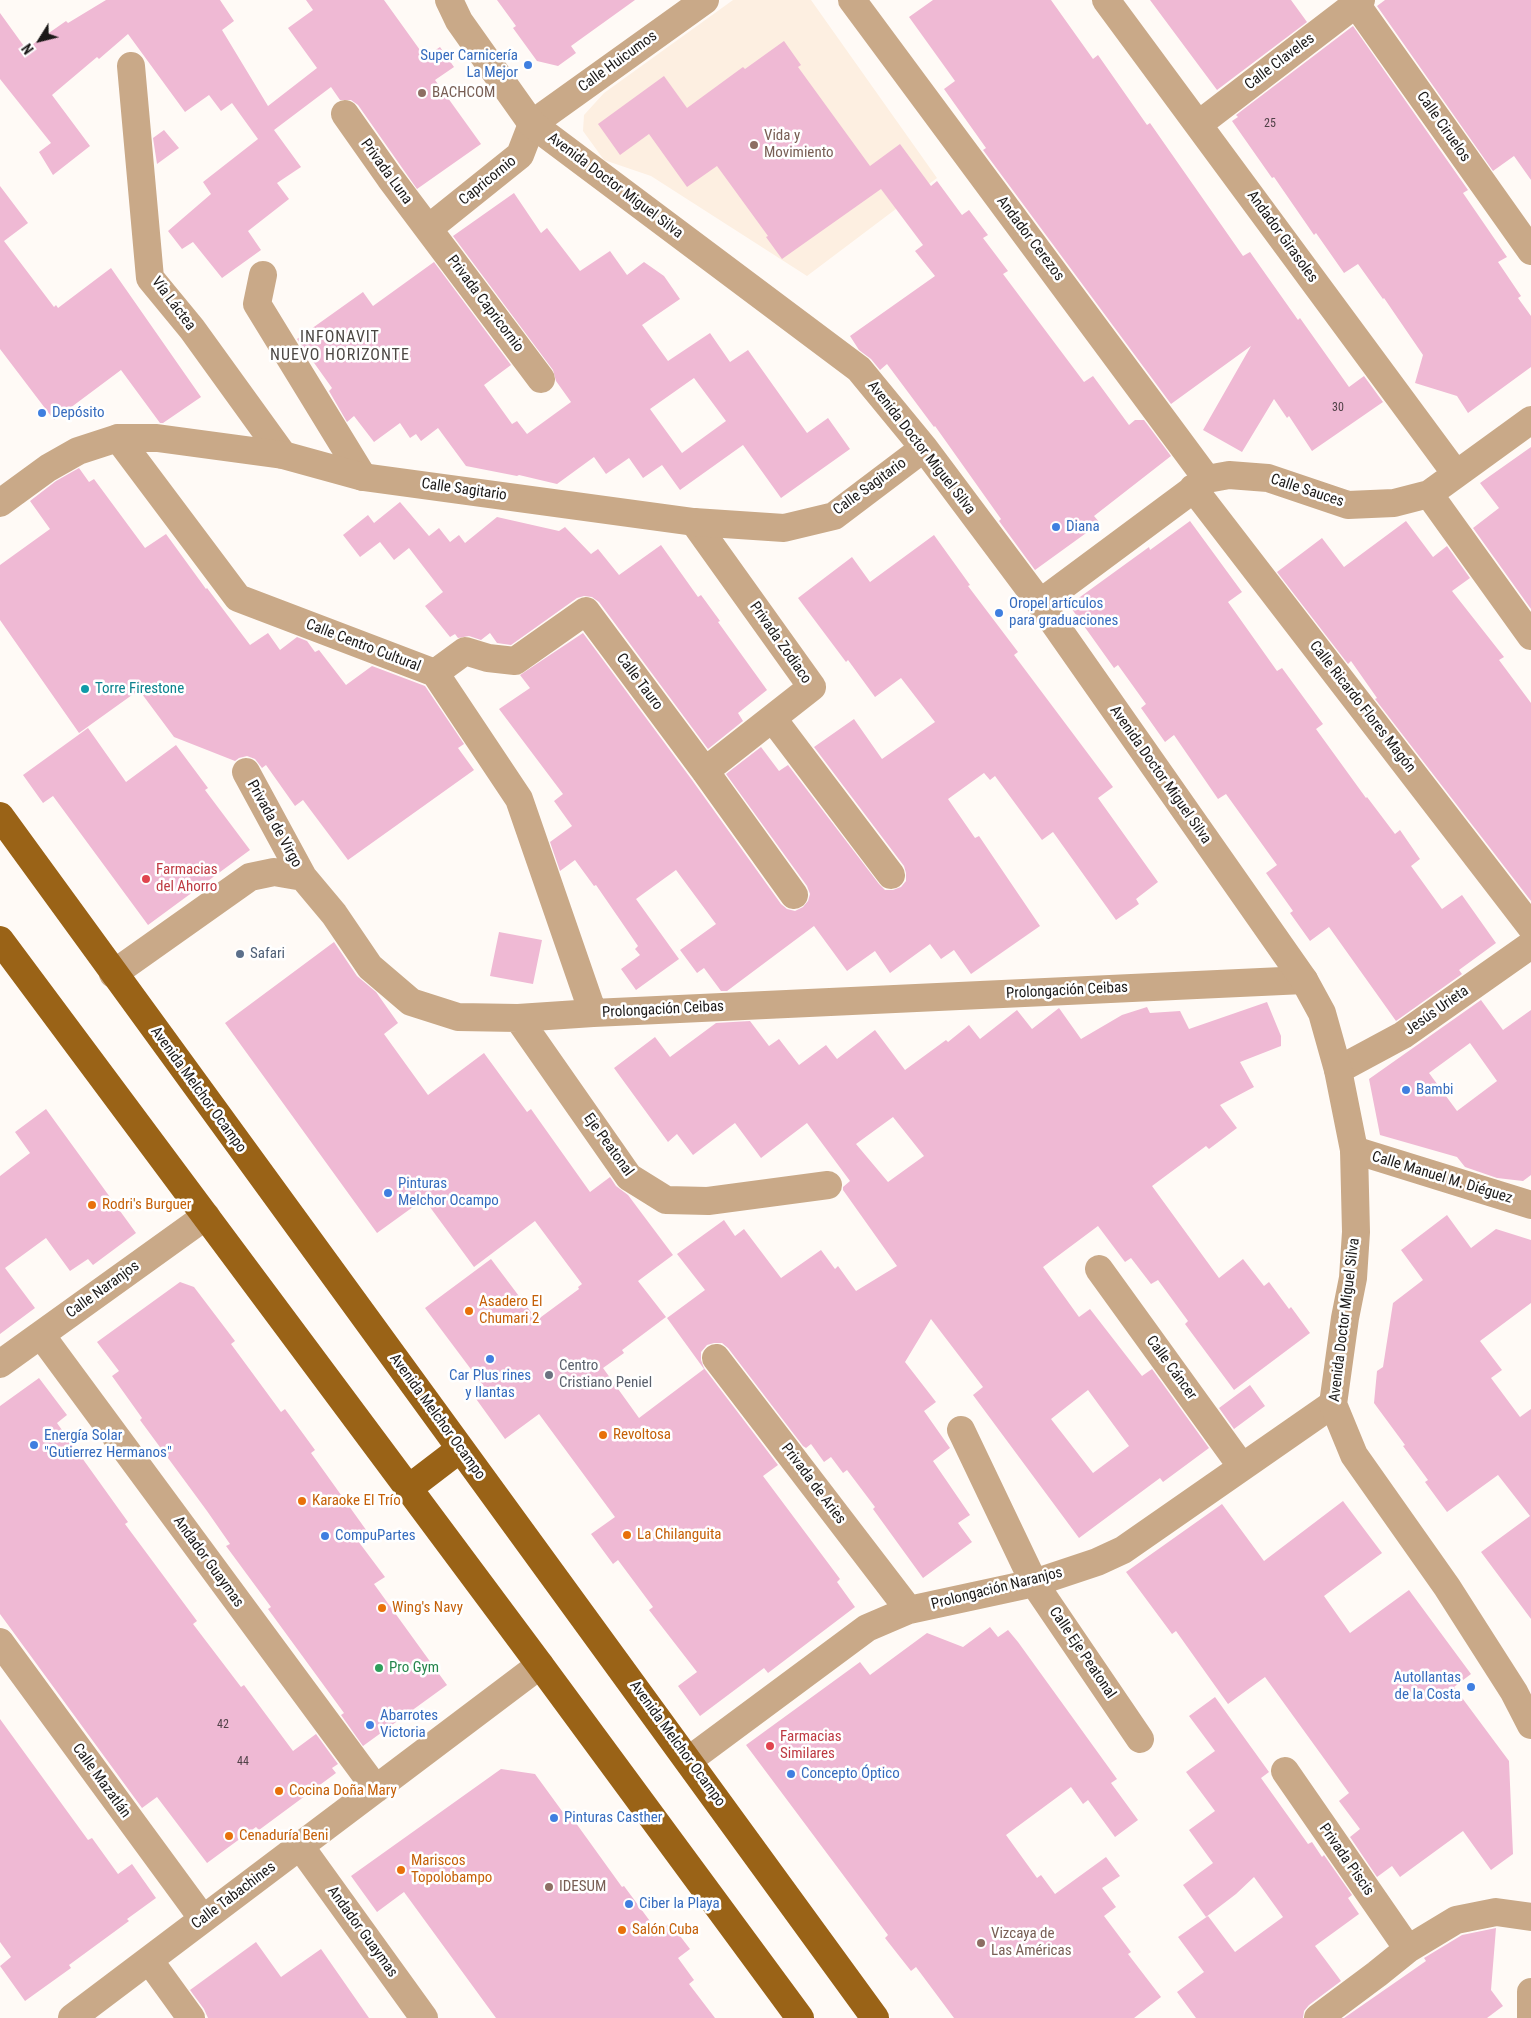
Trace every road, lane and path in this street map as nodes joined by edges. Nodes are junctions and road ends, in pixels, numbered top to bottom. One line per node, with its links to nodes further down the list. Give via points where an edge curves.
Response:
1 (449, 0): 8 (street, Avenida Doctor Miguel Silva, via 459,21)
2 (705, 0): 8 (street, Calle Huicumos)
3 (852, 0): 20 (street, Andador Cerezos)
4 (1106, 0): 9 (street, Andador Girasoles)
5 (1358, 2): 9 (street, Calle Claveles); 11 (street, Calle Ciruelos)
6 (131, 66): 17 (street, Vía Láctea, via 150,278)
7 (345, 114): 10 (street, Privada Luna)
8 (532, 124): 10 (street, Capricornio, via 520,155); 16 (street, Avenida Doctor Miguel Silva, via 859,369)
9 (1199, 124): 18 (street, Andador Girasoles)
10 (429, 228): 13 (street, Privada Capricornio)
11 (1531, 251)
12 (263, 275): 19 (street, via 257,304)
13 (541, 379)
14 (1531, 420): 18 (street, Calle Sauces)
15 (118, 438): 17 (street, Calle Sagitario, via 157,438); 22 (street, Calle Sagitario, via 78,451); 26 (street, Calle Centro Cultural, via 238,598)
16 (924, 448): 23 (street, Calle Sagitario, via 834,516 784,528); 24 (street, Avenida Doctor Miguel Silva)
17 (283, 455): 19 (street, Calle Sagitario)
18 (1456, 474): 21 (street, Calle Sauces)
19 (363, 477): 23 (street, Calle Sagitario)
20 (1200, 483): 21 (street, Calle Sauces, via 1229,475 1268,478 1348,505 1394,503); 24 (street); 34 (street, Calle Ricardo Flores Magón)
21 (1429, 494): 25 (street)
22 (0, 503)
23 (694, 522): 27 (street, Privada Zodiaco, via 812,688)
24 (1040, 603): 38 (street, Avenida Doctor Miguel Silva)
25 (1531, 636)
26 (435, 674): 28 (street, Calle Tauro, via 466,651 488,658 516,661 586,611); 39 (street, Calle Centro Cultural, via 519,798)
27 (773, 719): 28 (street); 31 (street)
28 (704, 770): 33 (street, Calle Tauro)
29 (246, 772): 32 (street, Privada de Virgo)
30 (0, 816): 37 (main road, Avenida Melchor Ocampo)
31 (891, 875)
32 (303, 877): 37 (street, via 274,872 250,878); 40 (street, Prolongación Ceibas, via 334,914 370,967 411,1002 458,1017)
33 (794, 895)
34 (1531, 927)
35 (0, 940): 45 (main road)
36 (1531, 945): 41 (street, Jesús Urieta, via 1403,1035)
37 (113, 974): 52 (main road, Avenida Melchor Ocampo)
38 (1304, 980): 39 (street, Prolongación Ceibas); 41 (street, Avenida Doctor Miguel Silva, via 1322,1013)
39 (593, 1013): 40 (street, Prolongación Ceibas)
40 (518, 1018): 43 (street, Eje Peatonal, via 629,1177 666,1200 708,1201)
41 (1338, 1070): 42 (street, Avenida Doctor Miguel Silva)
42 (1354, 1150): 44 (street, Calle Manuel M. Diéguez); 50 (street, Avenida Doctor Miguel Silva, via 1353,1278)
43 (828, 1185)
44 (1531, 1205)
45 (206, 1216): 47 (street, Calle Naranjos); 54 (main road)
46 (1099, 1269): 53 (street, Calle Cáncer)
47 (41, 1335): 49 (street, Calle Naranjos); 63 (street, Andador Guaymas)
48 (716, 1358): 56 (street, Privada de Aries)
49 (0, 1364)
50 (1333, 1404): 53 (street, Prolongación Naranjos); 59 (street, Avenida Doctor Miguel Silva, via 1354,1455 1447,1587 1514,1692)
51 (961, 1430): 55 (street, Calle Eje Peatonal)
52 (460, 1449): 54 (main road); 61 (main road, Avenida Melchor Ocampo)
53 (1242, 1467): 55 (street, Prolongación Naranjos, via 1123,1550)
54 (409, 1488): 58 (main road)
55 (1034, 1583): 56 (street, Prolongación Naranjos); 60 (street, Calle Eje Peatonal)
56 (909, 1610): 61 (street, Prolongación Naranjos, via 867,1628)
57 (0, 1642): 66 (street, Calle Mazatlán)
58 (540, 1665): 63 (street, Calle Tabachines); 73 (main road)
59 (1531, 1725)
60 (1140, 1739)
61 (689, 1760): 74 (main road, Avenida Melchor Ocampo)
62 (1285, 1771): 67 (street, Privada Piscis)
63 (376, 1789): 64 (street, Calle Tabachines)
64 (300, 1846): 66 (street, Calle Tabachines); 72 (street, Andador Guaymas)
65 (1531, 1917): 67 (street, via 1496,1912 1456,1920)
66 (203, 1919): 68 (street, Calle Tabachines)
67 (1408, 1949): 75 (street)
68 (149, 1960): 70 (street, Calle Tabachines); 71 (street)
69 (1531, 1992): 76 (street)
70 (72, 2018)
71 (190, 2018)
72 (424, 2018)
73 (800, 2018)
74 (875, 2018)
75 (1318, 2018)
76 (1531, 2018)

